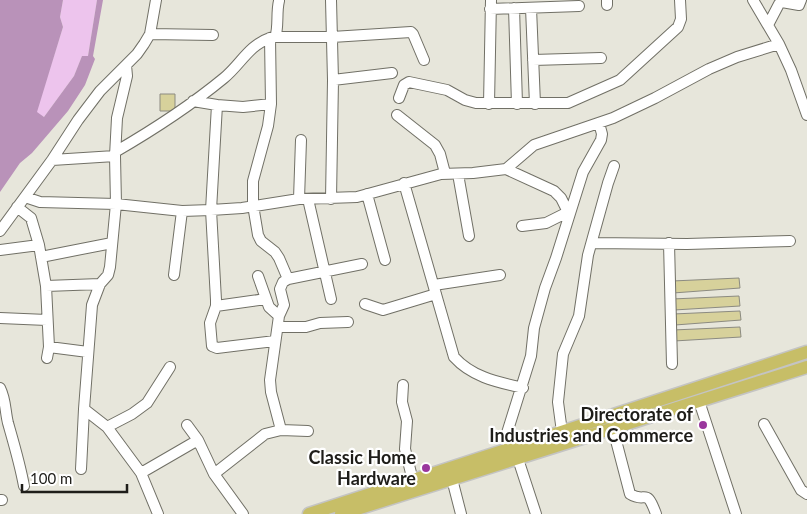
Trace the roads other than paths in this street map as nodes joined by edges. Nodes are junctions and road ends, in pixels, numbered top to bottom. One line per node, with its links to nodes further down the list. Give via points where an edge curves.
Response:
1 (156, 0): 12 (street)
2 (331, 0): 15 (street)
3 (680, 0): 28 (street, via 682,19 678,27 620,80 568,103)
4 (753, 0): 11 (street)
5 (802, 0): 11 (street, via 797,5 779,4)
6 (279, 1): 14 (street, via 276,13 278,31)
7 (490, 4): 9 (street); 26 (street)
8 (579, 6): 10 (street)
9 (514, 8): 10 (street); 27 (street)
10 (531, 8): 19 (street)
11 (768, 25): 16 (street)
12 (150, 34): 13 (street); 20 (street)
13 (213, 35)
14 (273, 37): 15 (street); 24 (street, via 257,43 224,78); 25 (street)
15 (332, 37): 18 (street, via 411,32); 22 (street)
16 (779, 44): 31 (street); 32 (street, via 709,69)
17 (601, 58): 19 (street)
18 (424, 60)
19 (533, 60): 28 (street)
20 (126, 65): 34 (street); 35 (street, via 100,91)
21 (392, 73): 22 (street)
22 (333, 80): 44 (street)
23 (399, 98): 26 (street, via 405,84 411,82 447,90 471,102)
24 (193, 101): 29 (street); 34 (street)
25 (271, 104): 29 (street); 46 (street, via 253,181)
26 (489, 104): 27 (street)
27 (517, 104): 28 (street)
28 (536, 104)
29 (217, 105): 48 (street)
30 (397, 114): 38 (street, via 435,145)
31 (807, 115)
32 (600, 123): 37 (street, via 534,146); 50 (street, via 601,140 583,172)
33 (301, 140): 43 (street)
34 (115, 154): 35 (street); 45 (street)
35 (52, 160): 42 (street)
36 (614, 166): 55 (street)
37 (506, 169): 39 (street); 50 (street, via 554,191)
38 (445, 173): 39 (street); 40 (street)
39 (458, 174): 53 (street)
40 (404, 183): 41 (street); 70 (street)
41 (368, 194): 44 (street); 61 (street)
42 (24, 197): 45 (street, via 40,202); 47 (street)
43 (304, 199): 44 (street); 46 (street); 63 (street)
44 (331, 199)
45 (116, 204): 49 (street); 56 (street)
46 (253, 206): 48 (street); 67 (street, via 258,235 275,252)
47 (17, 207): 52 (street); 58 (street, via 31,218)
48 (211, 210): 49 (street); 74 (street)
49 (182, 211): 64 (street)
50 (569, 213): 51 (street, via 546,223); 91 (street, via 534,328 531,356)
51 (522, 226)
52 (0, 231)
53 (469, 236)
54 (790, 241): 57 (street)
55 (592, 242): 57 (street); 101 (street, via 579,316 563,354 558,402)
56 (112, 243): 60 (street); 68 (street, via 109,272)
57 (669, 244): 85 (street)
58 (39, 245): 59 (street); 60 (street)
59 (0, 250)
60 (41, 257): 69 (street)
61 (385, 260)
62 (362, 264): 63 (street)
63 (324, 273): 67 (street); 71 (street)
64 (174, 275)
65 (258, 276): 72 (street)
66 (500, 276): 70 (street)
67 (288, 279): 75 (street, via 280,288 284,305)
68 (100, 284): 69 (street); 82 (street, via 92,305)
69 (46, 286): 77 (street)
70 (435, 289): 73 (street, via 383,310); 91 (street, via 454,356 462,366 487,379)
71 (331, 298)
72 (266, 299): 74 (street); 75 (street, via 271,310)
73 (365, 304)
74 (216, 306): 80 (street, via 209,329 210,343 214,348)
75 (279, 316): 79 (street)
76 (0, 318): 77 (street)
77 (47, 320): 81 (street)
78 (348, 322): 79 (street)
79 (278, 327): 80 (street)
80 (275, 342): 99 (street, via 270,380)
81 (48, 347): 82 (street); 84 (street)
82 (88, 352): 93 (street)
83 (807, 352): 89 (main road)
84 (47, 358)
85 (672, 364)
86 (170, 366): 96 (street, via 147,403)
87 (807, 367): 92 (main road)
88 (403, 385): 109 (street, via 402,402 407,421 405,449)
89 (700, 387): 92 (main road); 101 (main road)
90 (0, 388): 97 (street, via 5,402)
91 (522, 388): 103 (street, via 507,433)
92 (699, 401): 98 (main road); 119 (street)
93 (84, 409): 96 (street); 105 (street)
94 (764, 424): 111 (street, via 801,490)
95 (187, 425): 102 (street)
96 (108, 427): 106 (street)
97 (5, 428): 110 (street, via 18,453)
98 (613, 429): 104 (main road); 118 (street, via 630,494 651,500)
99 (281, 430): 100 (street); 107 (street, via 265,434)
100 (308, 431)
101 (562, 432): 103 (main road)
102 (198, 440): 106 (street); 107 (street)
103 (508, 450): 109 (main road)
104 (518, 459): 108 (main road); 117 (street)
105 (81, 469)
106 (141, 473): 112 (street)
107 (214, 474): 113 (street)
108 (452, 480): 115 (main road); 116 (street)
109 (412, 481): 114 (main road)
110 (24, 486)
111 (807, 494)
112 (158, 514)
113 (243, 514)
114 (308, 514)
115 (341, 514)
116 (461, 514)
117 (536, 514)
118 (656, 514)
119 (736, 514)

